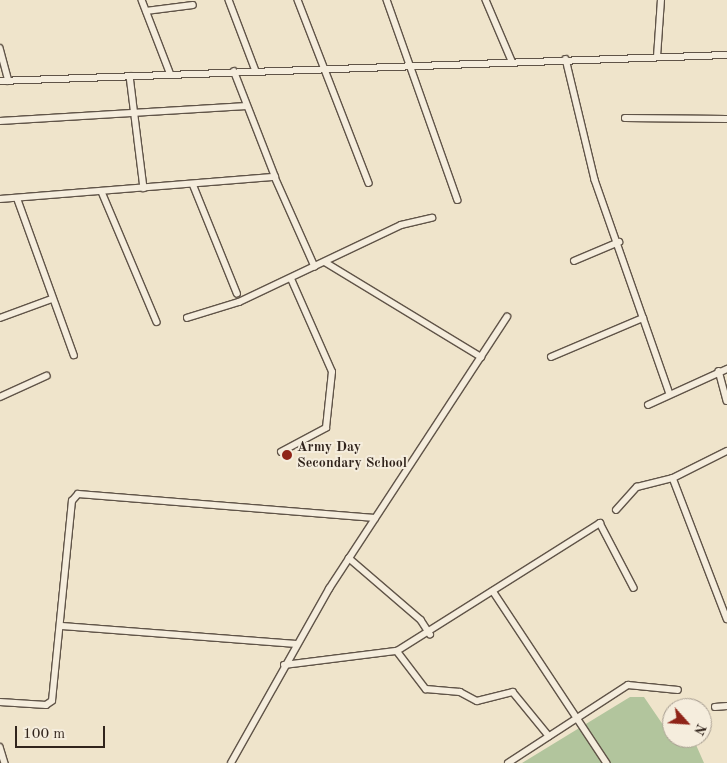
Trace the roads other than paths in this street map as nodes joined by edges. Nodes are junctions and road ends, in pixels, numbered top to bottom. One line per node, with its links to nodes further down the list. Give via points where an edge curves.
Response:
1 (142, 0): 8 (street)
2 (229, 0): 16 (street)
3 (298, 0): 15 (street)
4 (387, 0): 14 (street)
5 (486, 0): 13 (street)
6 (661, 0): 11 (street)
7 (193, 5): 8 (street)
8 (146, 11): 18 (street)
9 (0, 48): 21 (street)
10 (727, 55): 11 (street)
11 (657, 56): 12 (street)
12 (566, 58): 13 (street); 36 (street, via 595,180)
13 (512, 61): 14 (street)
14 (409, 66): 15 (street); 34 (street)
15 (324, 69): 16 (street); 28 (street)
16 (256, 71): 17 (street)
17 (234, 72): 18 (street); 22 (street)
18 (171, 75): 19 (street)
19 (130, 76): 21 (street); 23 (street)
20 (0, 81): 21 (street)
21 (9, 81)
22 (247, 106): 23 (street); 27 (street)
23 (134, 110): 26 (street); 30 (street)
24 (625, 118): 25 (street)
25 (727, 119)
26 (0, 121)
27 (275, 177): 29 (street); 39 (street)
28 (369, 183)
29 (192, 184): 30 (street); 41 (street)
30 (144, 188): 31 (street)
31 (102, 192): 33 (street); 47 (street)
32 (0, 199): 33 (street)
33 (18, 200): 42 (street)
34 (458, 200)
35 (432, 218): 38 (street, via 362,241)
36 (618, 242): 37 (street); 46 (street)
37 (574, 261)
38 (325, 262): 39 (street); 49 (street)
39 (315, 267): 40 (street)
40 (291, 279): 45 (street); 59 (street, via 332,372 326,428)
41 (237, 293)
42 (52, 298): 44 (street); 48 (street)
43 (507, 317): 49 (street)
44 (0, 318)
45 (187, 318)
46 (643, 318): 50 (street); 54 (street)
47 (157, 322)
48 (74, 355)
49 (481, 357): 62 (street)
50 (551, 357)
51 (727, 369): 52 (street)
52 (719, 371): 54 (street); 56 (street)
53 (46, 376): 55 (street)
54 (670, 394): 57 (street)
55 (0, 396)
56 (727, 401)
57 (648, 405)
58 (727, 451): 60 (street)
59 (281, 452)
60 (674, 478): 61 (street, via 637,487); 66 (street)
61 (616, 510)
62 (375, 518): 63 (street); 67 (street, via 78,494 72,501)
63 (350, 558): 68 (street, via 421,620); 69 (street)
64 (634, 588): 65 (street, via 600,523)
65 (493, 590): 68 (street); 76 (street)
66 (727, 618)
67 (62, 626): 69 (street); 73 (street, via 52,702 46,705)
68 (430, 634): 70 (street)
69 (296, 644): 71 (street)
70 (397, 651): 71 (street); 77 (street, via 426,689 460,692 477,701 513,692)
71 (284, 665): 80 (street)
72 (678, 690): 76 (street, via 628,686)
73 (0, 702)
74 (727, 706): 75 (street)
75 (715, 707)
76 (577, 718): 77 (street); 82 (street)
77 (549, 736): 81 (street)
78 (0, 747): 79 (street)
79 (5, 763)
80 (231, 763)
81 (508, 763)
82 (607, 763)

